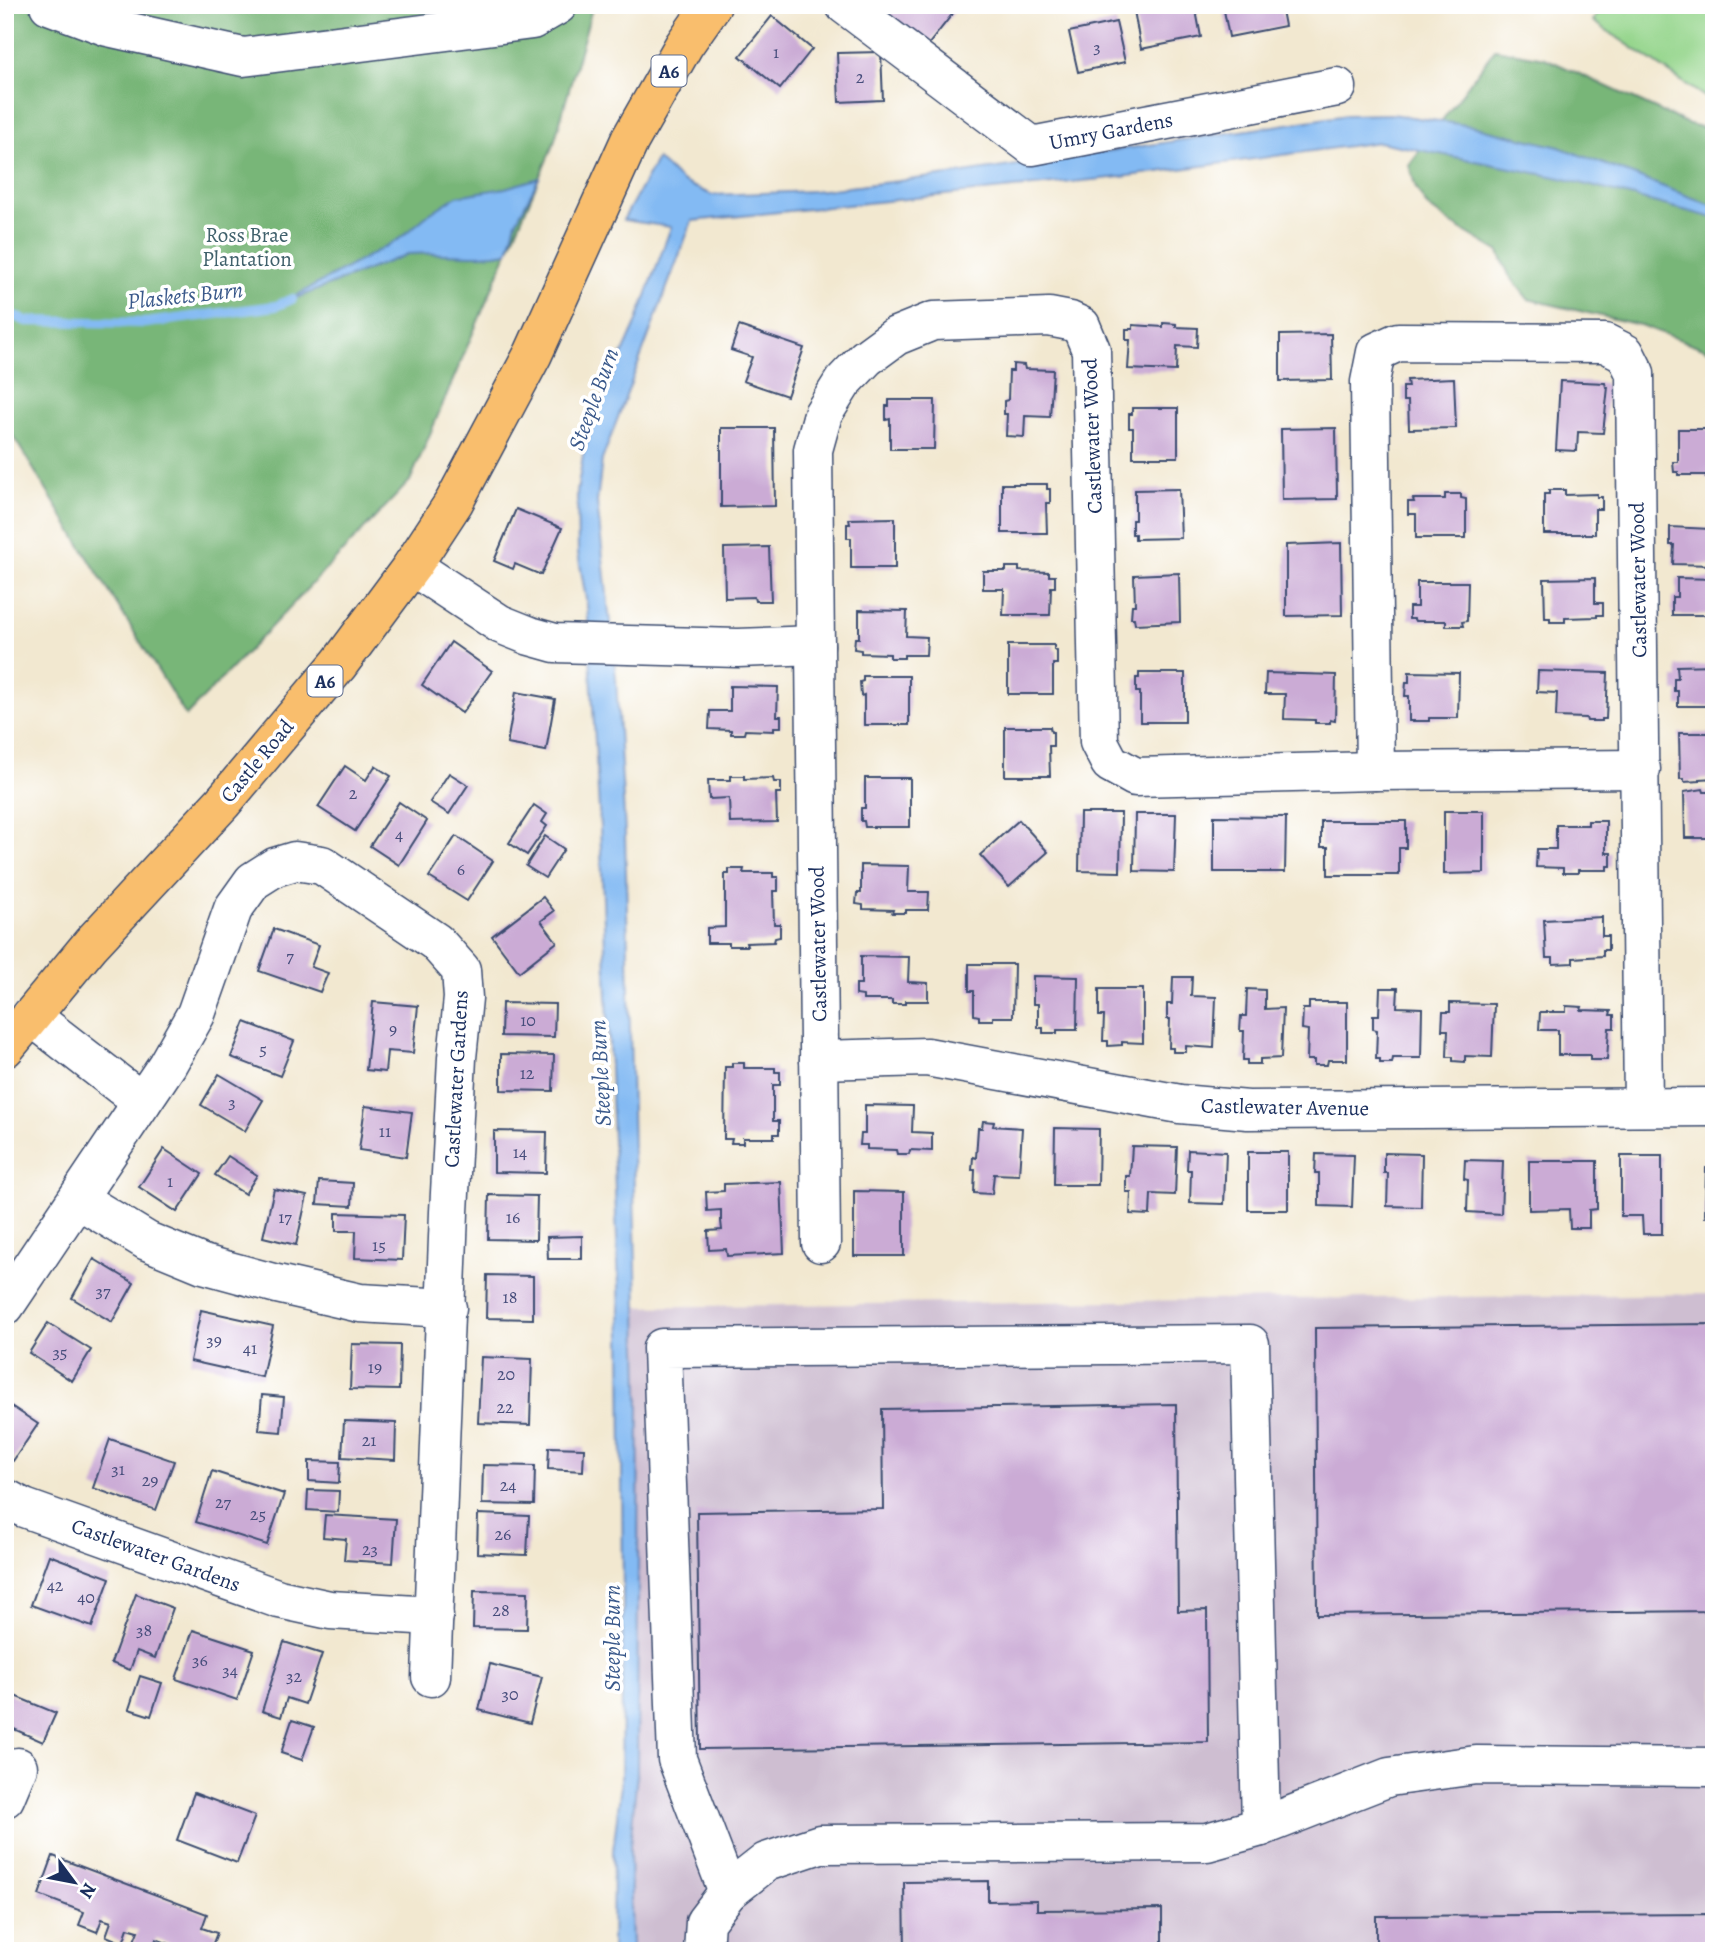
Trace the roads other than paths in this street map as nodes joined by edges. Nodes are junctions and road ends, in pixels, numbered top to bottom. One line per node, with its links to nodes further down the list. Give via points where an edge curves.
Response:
1 (49, 5): 2 (street, via 108,27 243,57 532,20)
2 (558, 5)
3 (712, 5): 6 (main road, Castle Road / A6, via 631,139 533,354 454,502)
4 (845, 5): 5 (street, Umry Gardens, via 1032,146)
5 (1337, 87)
6 (412, 566): 7 (street, via 500,624 555,643 738,648); 10 (main road, Castle Road / A6, via 339,664 223,802)
7 (815, 645): 9 (street, Castlewater Wood, via 813,450 823,414 843,382 896,336 933,321 1049,317 1070,321 1081,326 1091,350 1099,742 1110,762 1135,776); 12 (street, Castlewater Wood)
8 (1641, 769): 9 (street, Castlewater Wood); 9 (street, Castlewater Wood, via 1635,373 1625,353 1605,343 1398,342 1376,352 1370,382); 14 (street, Castlewater Wood)
9 (1375, 771)
10 (31, 1016): 11 (main road, Castle Road / A6); 13 (street)
11 (5, 1048)
12 (819, 1060): 14 (street, Castlewater Avenue, via 927,1057 1180,1104 1248,1110); 17 (street, Castlewater Wood)
13 (142, 1102): 16 (street, Castlewater Gardens); 19 (street, Castlewater Gardens, via 192,1022 233,909 254,881 295,861 322,865 337,874 436,942 461,970)
14 (1643, 1107): 15 (street, Castlewater Avenue)
15 (1714, 1107)
16 (78, 1199): 18 (street, Castlewater Gardens); 19 (street, via 147,1241 203,1264 360,1303)
17 (821, 1242)
18 (5, 1306)
19 (446, 1308): 21 (street, Castlewater Gardens)
20 (5, 1497): 21 (street, Castlewater Gardens, via 35,1512 279,1599 330,1610)
21 (434, 1616): 22 (street, Castlewater Gardens)
22 (431, 1677)
23 (1714, 1767): 24 (street, via 1476,1765 1389,1777)
24 (1261, 1827): 25 (street, via 1207,1842 820,1844 766,1863); 25 (street, via 1250,1344 662,1348 677,1759)
25 (728, 1892): 26 (street, via 705,1922)
26 (703, 1951)

